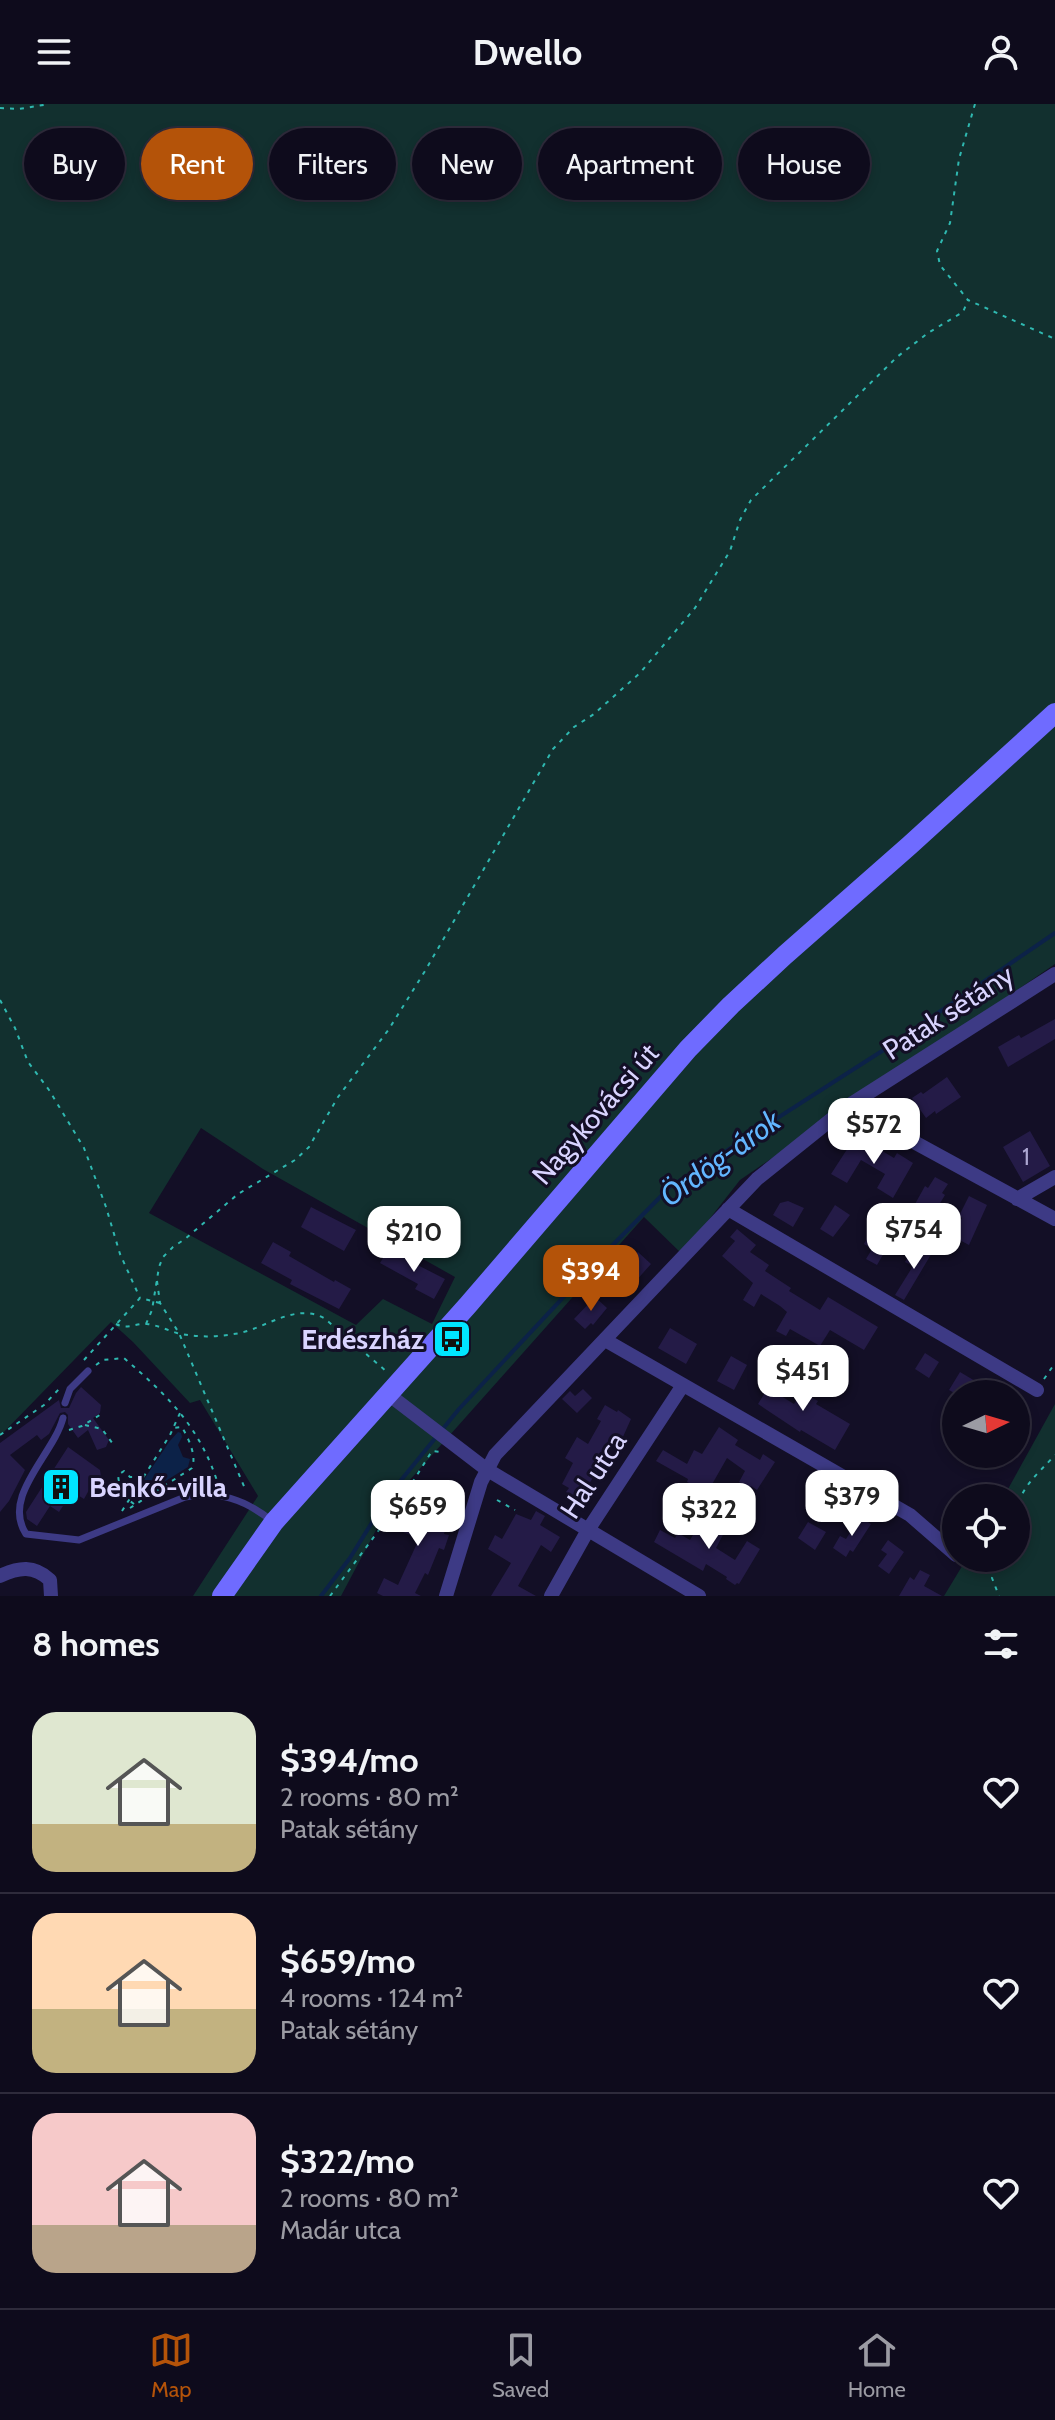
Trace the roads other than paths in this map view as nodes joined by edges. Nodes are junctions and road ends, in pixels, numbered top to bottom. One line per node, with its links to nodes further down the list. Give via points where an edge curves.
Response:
1 (1055, 713): 11 (street, Nagykovácsi út, via 731,1005)
2 (1055, 974): 3 (street, Patak sétány)
3 (848, 1106): 5 (street); 6 (street, Patak sétány)
4 (1055, 1177): 5 (street)
5 (1017, 1199): 7 (street)
6 (728, 1209): 8 (street, Patak sétány); 12 (street)
7 (1055, 1219)
8 (605, 1340): 10 (street); 15 (street, Patak sétány)
9 (88, 1371): 13 (lane, via 70,1389)
10 (683, 1385): 17 (street, Hal utca); 18 (street, via 910,1515)
11 (393, 1388): 15 (street, via 427,1424); 16 (street, Nagykovácsi út)
12 (1037, 1390)
13 (65, 1403)
14 (63, 1418): 16 (lane, via 22,1498 19,1521 26,1534 79,1540 203,1494 252,1505)
15 (486, 1469): 17 (street); 22 (street, Patak sétány)
16 (274, 1522): 21 (street, Nagykovácsi út)
17 (588, 1530): 23 (street, Hal utca); 24 (street)
18 (942, 1543)
19 (0, 1576): 20 (street, via 32,1568 50,1580)
20 (51, 1596)
21 (222, 1596)
22 (446, 1596)
23 (551, 1596)
24 (699, 1596)

